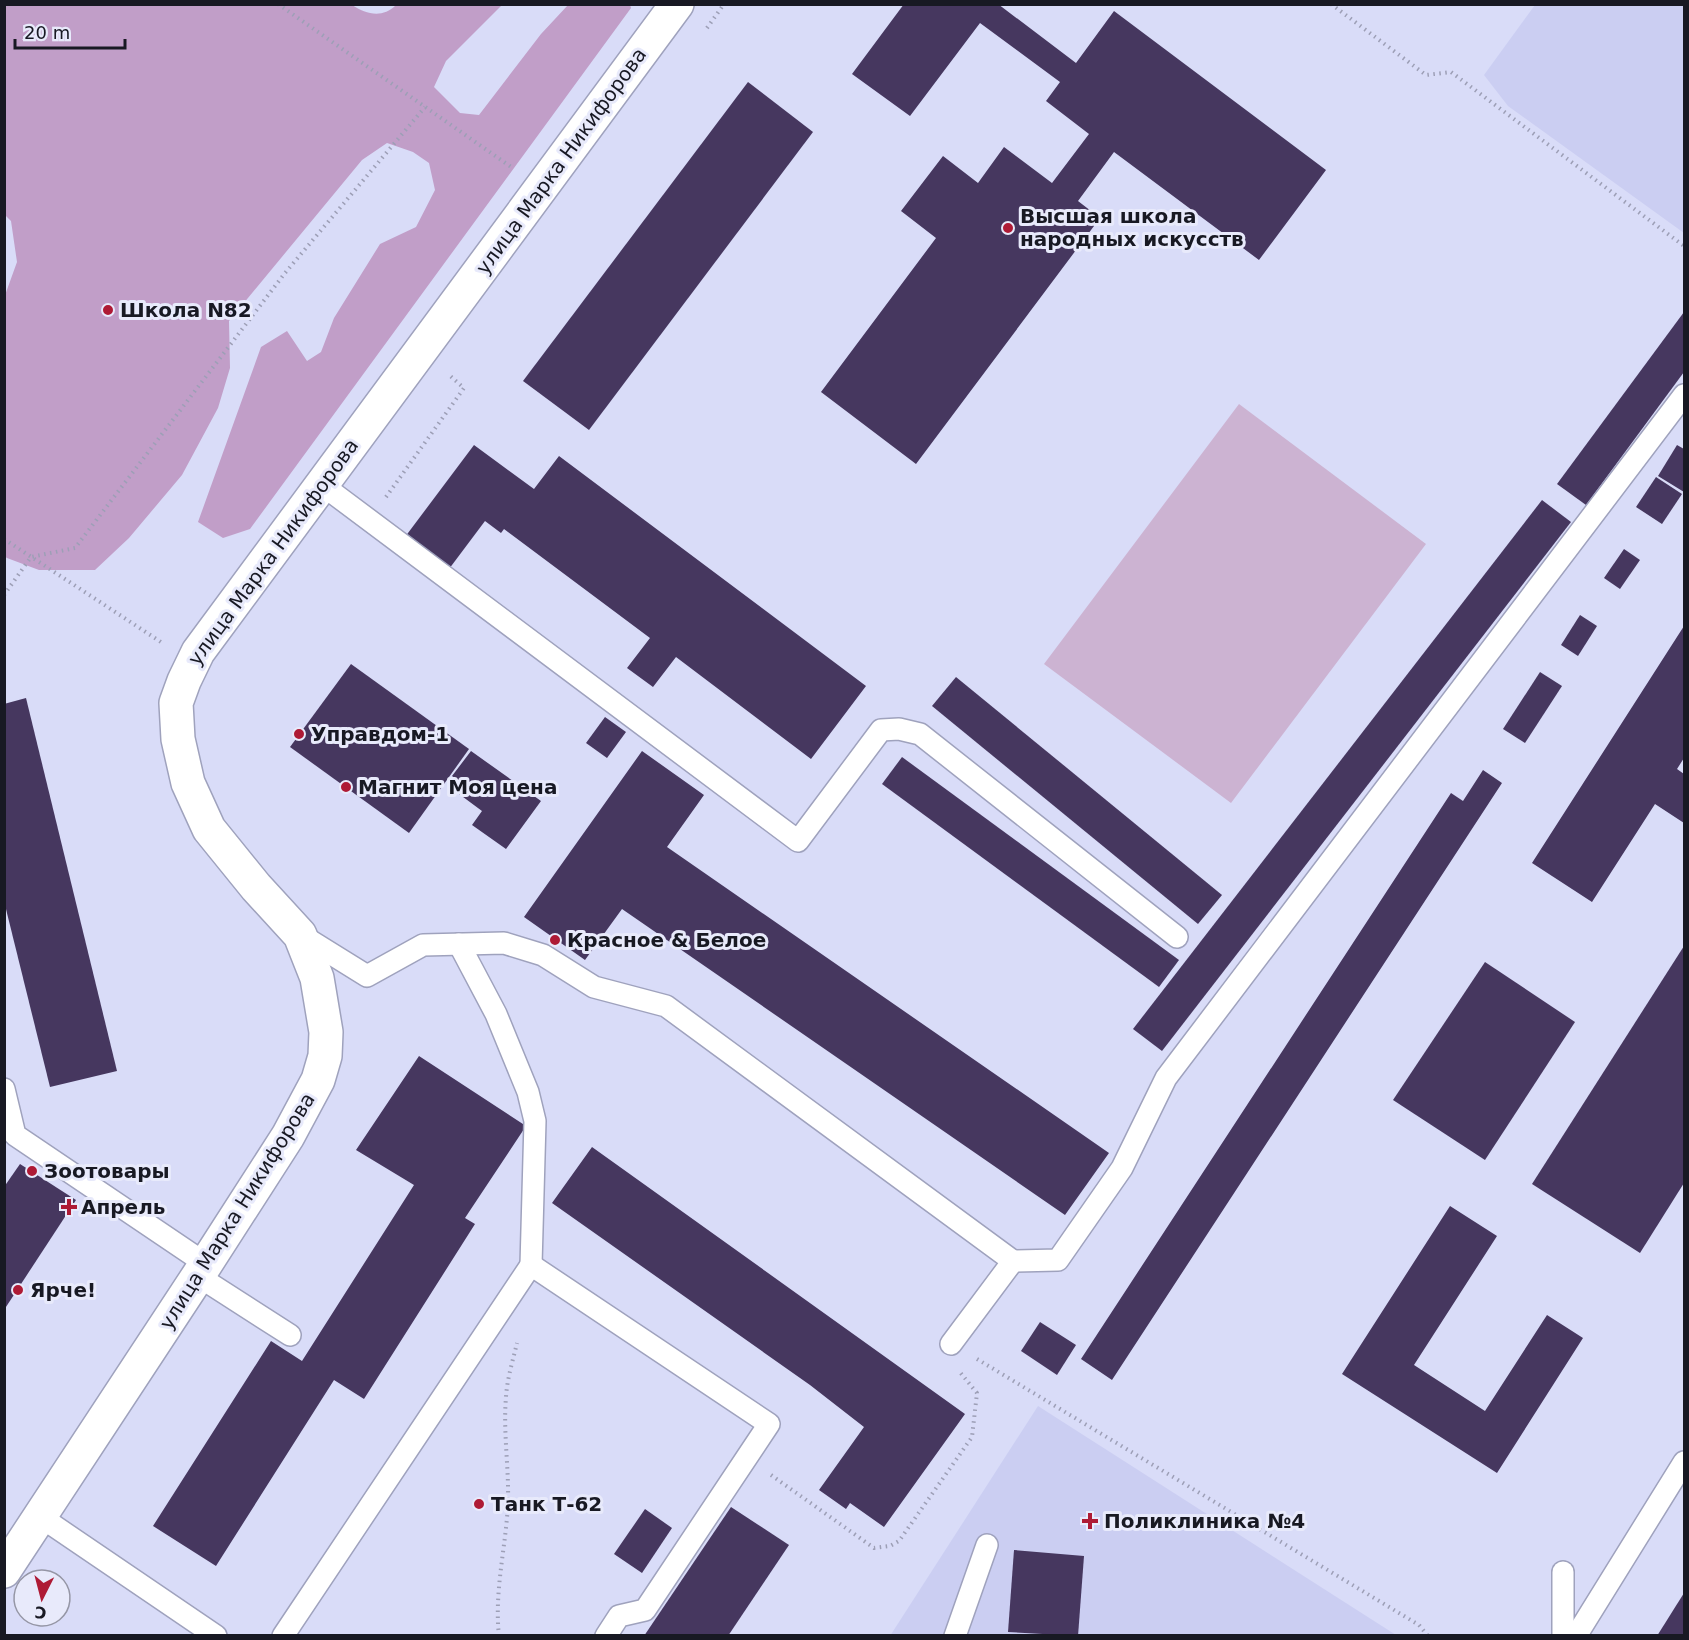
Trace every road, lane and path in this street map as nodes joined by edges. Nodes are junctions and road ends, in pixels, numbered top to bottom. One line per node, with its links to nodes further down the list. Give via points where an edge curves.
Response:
1 (278, 4): 6 (path)
2 (677, 4): 7 (street, улица Марка Никифорова)
3 (724, 4): 5 (path)
4 (1331, 4): 8 (path, via 1426,75 1451,72)
5 (703, 33)
6 (425, 107): 7 (path); 14 (path, via 285,273 75,548)
7 (542, 188): 11 (street, улица Марка Никифорова)
8 (1684, 246)
9 (445, 370): 12 (path, via 464,388)
10 (1684, 395): 21 (lane, via 1166,1078 1122,1168 1058,1260)
11 (321, 484): 12 (lane); 16 (street, улица Марка Никифорова)
12 (370, 521): 18 (lane, via 798,841 881,730 920,734)
13 (4, 539): 14 (path)
14 (32, 557): 15 (path); 16 (path)
15 (4, 595)
16 (193, 662): 17 (street, улица Марка Никифорова, via 176,703 177,739 188,783 209,829)
17 (300, 935): 19 (lane, via 367,976 423,945); 23 (street, улица Марка Никифорова, via 317,978 326,1032 318,1080 288,1136)
18 (1177, 937)
19 (459, 944): 21 (lane, via 504,943 543,955 594,987 666,1006); 22 (lane, via 496,1014 536,1121)
20 (5, 1095): 23 (lane, via 15,1135)
21 (1013, 1260): 26 (lane)
22 (531, 1265): 27 (lane, via 769,1424); 34 (lane)
23 (202, 1270): 24 (lane); 29 (street, улица Марка Никифорова)
24 (290, 1335)
25 (518, 1339): 35 (path, via 506,1394 508,1504 496,1613)
26 (951, 1344): 27 (path, via 956,1366 977,1393 972,1437 899,1541 890,1546 874,1548); 38 (path, via 1419,1625)
27 (746, 1457): 36 (lane, via 645,1610 619,1616)
28 (1684, 1462): 40 (lane)
29 (41, 1517): 31 (street, улица Марка Никифорова); 33 (lane)
30 (987, 1545): 37 (lane)
31 (4, 1570)
32 (1563, 1572): 39 (lane)
33 (216, 1635)
34 (283, 1635)
35 (499, 1635)
36 (606, 1635)
37 (955, 1635)
38 (1428, 1635)
39 (1563, 1635)
40 (1576, 1635)

